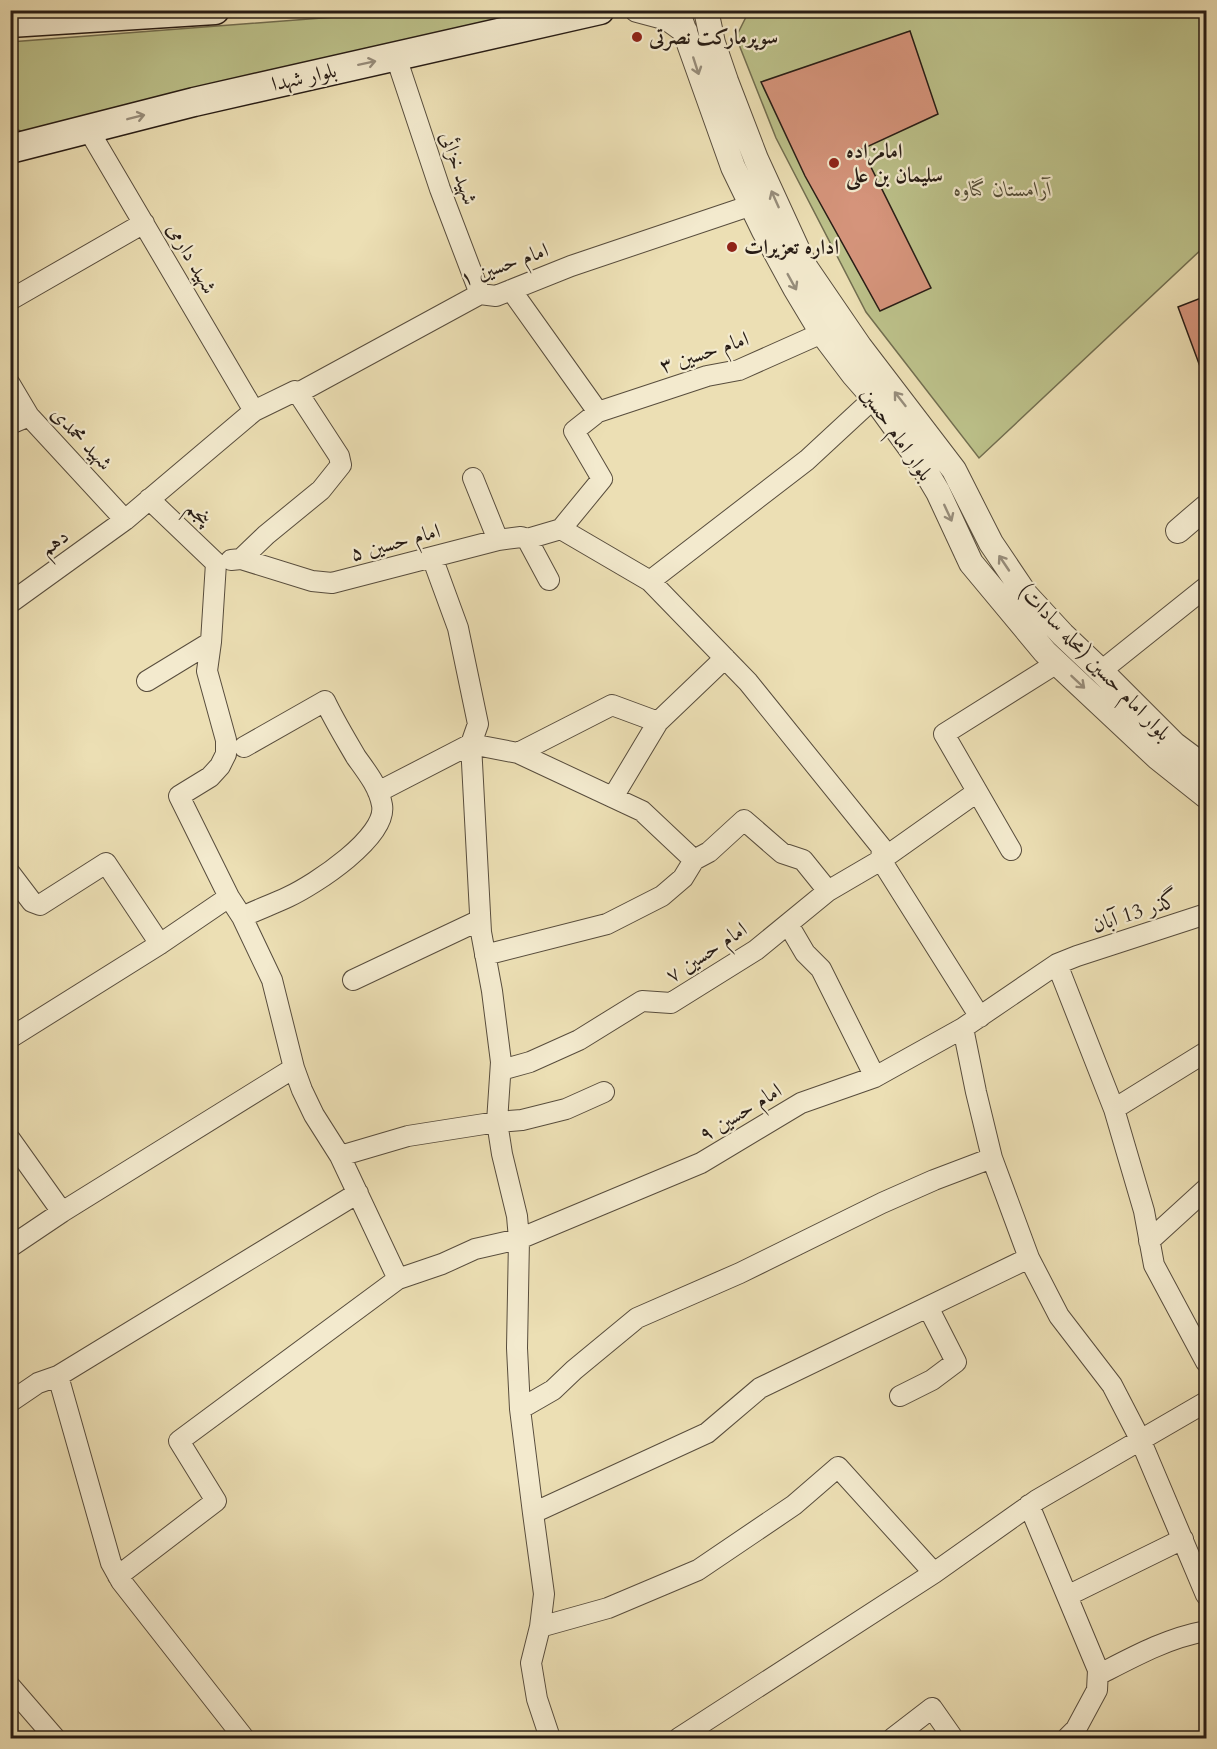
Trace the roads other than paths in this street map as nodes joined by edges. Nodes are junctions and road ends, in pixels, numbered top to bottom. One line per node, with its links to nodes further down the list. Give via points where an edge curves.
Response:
1 (215, 10): 6 (main road)
2 (600, 10): 7 (main road, بلوار شهدا)
3 (637, 10): 8 (street)
4 (706, 10): 10 (street, بلوار امام حسین (محله سادات))
5 (722, 10): 10 (street)
6 (55, 16): 9 (main road)
7 (513, 20): 11 (main road, بلوار شهدا)
8 (681, 21): 14 (street, بلوار امام حسین, one-way to 14, via 733,167)
9 (10, 24)
10 (713, 43): 45 (street, بلوار امام حسین (محله سادات), one-way to 10, via 1026,596 991,543 954,470 860,347 806,268 756,159)
11 (396, 57): 12 (main road, بلوار شهدا, one-way to 11); 17 (street, شهید خزائی)
12 (88, 129): 13 (main road, بلوار شهدا); 15 (street, شهید دارمی)
13 (13, 146)
14 (752, 205): 16 (street, امام حسین ۱); 19 (street, بلوار امام حسین, one-way to 19)
15 (144, 223): 18 (street); 23 (street, شهید دارمی)
16 (511, 290): 17 (street, امام حسین ۱, via 496,296); 24 (street)
17 (480, 294): 21 (street, امام حسین ۱)
18 (10, 300)
19 (822, 333): 22 (street, بلوار امام حسین); 24 (street, امام حسین ۳, via 738,370 707,376)
20 (10, 384): 25 (street, شهید محمدی)
21 (298, 393): 23 (street, امام حسین ۱); 36 (street, via 339,456 340,465 321,490)
22 (874, 398): 39 (street, via 807,460); 44 (street, بلوار امام حسین, one-way to 44, via 919,460 972,563)
23 (254, 411): 28 (street, امام حسین ۱)
24 (598, 412): 31 (street, امام حسین ۳, via 573,431 602,479)
25 (29, 416): 26 (street); 30 (street, شهید محمدی)
26 (10, 424)
27 (473, 478): 34 (street)
28 (149, 498): 30 (street, دهم); 37 (street, پنجم)
29 (1206, 507): 32 (street)
30 (125, 520): 41 (street, دهم)
31 (561, 529): 33 (street, امام حسین ۵); 39 (street)
32 (1178, 531)
33 (527, 539): 34 (street, امام حسین ۵); 38 (street)
34 (498, 540): 35 (street, امام حسین ۵)
35 (432, 557): 36 (street, امام حسین ۵, via 332,583 312,581); 48 (street, via 458,628 474,702 478,724)
36 (241, 559): 37 (street)
37 (216, 563): 42 (street)
38 (549, 580)
39 (650, 581): 43 (street)
40 (1206, 587): 45 (street)
41 (10, 603)
42 (211, 642): 46 (street); 61 (street, via 207,671 226,740 226,754 210,777 179,796)
43 (725, 658): 47 (street); 58 (street, via 882,848)
44 (1057, 663): 53 (street, via 944,734); 54 (street, بلوار امام حسین, one-way to 54, via 1157,757)
45 (1101, 671): 51 (street, بلوار امام حسین (محله سادات), via 1174,744)
46 (147, 681)
47 (658, 722): 50 (street, via 612,705); 55 (street)
48 (471, 744): 50 (street); 52 (street); 64 (street)
49 (244, 747): 52 (street, via 325,701)
50 (518, 753): 55 (street)
51 (1206, 768)
52 (378, 792): 63 (street, via 382,816 372,835 355,852 290,896)
53 (977, 792): 56 (street); 58 (street, امام حسین ۷)
54 (1206, 796)
55 (613, 797): 57 (street, via 642,811)
56 (1011, 850)
57 (694, 860): 60 (street, via 709,852 744,820 782,853 803,860); 67 (street, via 662,896 608,924)
58 (881, 860): 60 (street, امام حسین ۷); 70 (street)
59 (10, 873): 66 (street, via 32,902 40,905 106,863)
60 (828, 891): 65 (street, امام حسین ۷)
61 (229, 897): 63 (street); 66 (street)
62 (1206, 914): 68 (street, گذر 13 آبان)
63 (242, 917): 73 (street, via 272,980)
64 (480, 920): 67 (street); 69 (street)
65 (788, 924): 74 (street, امام حسین ۷, via 756,950 671,1003 642,1001 579,1040); 75 (street, via 805,953 821,969)
66 (160, 944): 71 (street)
67 (485, 955): 74 (street)
68 (1057, 964): 70 (street, امام حسین ۹); 77 (street)
69 (353, 980)
70 (971, 1022): 75 (street, امام حسین ۹); 81 (street, via 976,1092)
71 (10, 1038)
72 (1206, 1052): 77 (street)
73 (294, 1068): 80 (street, via 314,1115); 84 (street)
74 (501, 1070): 78 (street)
75 (875, 1077): 85 (street, امام حسین ۹, via 801,1103 701,1163)
76 (604, 1092): 78 (street, via 566,1109)
77 (1114, 1109): 86 (street)
78 (497, 1122): 80 (street, via 408,1136); 85 (street, via 518,1216)
79 (10, 1139): 84 (street)
80 (340, 1156): 83 (street)
81 (992, 1158): 88 (street); 96 (street, via 893,1198 740,1274 637,1318 553,1390)
82 (1206, 1189): 86 (street)
83 (358, 1192): 89 (street); 92 (street)
84 (62, 1212): 87 (street)
85 (519, 1239): 89 (street, امام حسین ۹, via 475,1249); 96 (street)
86 (1149, 1241): 91 (street, via 1154,1265)
87 (10, 1247)
88 (1029, 1258): 90 (street); 97 (street, via 1059,1316 1112,1385)
89 (399, 1279): 102 (street, امام حسین ۹, via 179,1441 216,1501)
90 (928, 1307): 93 (street, via 956,1362); 99 (street, via 760,1388 707,1433)
91 (1206, 1362)
92 (58, 1376): 94 (street, via 38,1383); 102 (street)
93 (900, 1396)
94 (10, 1402)
95 (1206, 1402): 97 (street)
96 (520, 1409): 99 (street)
97 (1140, 1439): 98 (street); 100 (street)
98 (1029, 1505): 101 (street); 104 (street)
99 (533, 1513): 105 (street, via 544,1594)
100 (1183, 1539): 103 (street); 104 (street)
101 (934, 1573): 105 (street, via 838,1467 794,1505 698,1570 608,1608); 112 (street)
102 (118, 1576): 110 (street)
103 (1206, 1595)
104 (1067, 1596): 107 (street)
105 (540, 1627): 111 (street, via 531,1663 537,1699)
106 (1206, 1631): 107 (street, via 1169,1641)
107 (1098, 1675): 115 (street, via 1097,1690)
108 (10, 1686): 109 (street)
109 (55, 1738)
110 (244, 1738)
111 (550, 1738)
112 (678, 1738)
113 (893, 1738): 114 (street, via 932,1708)
114 (953, 1738)
115 (1067, 1738)

